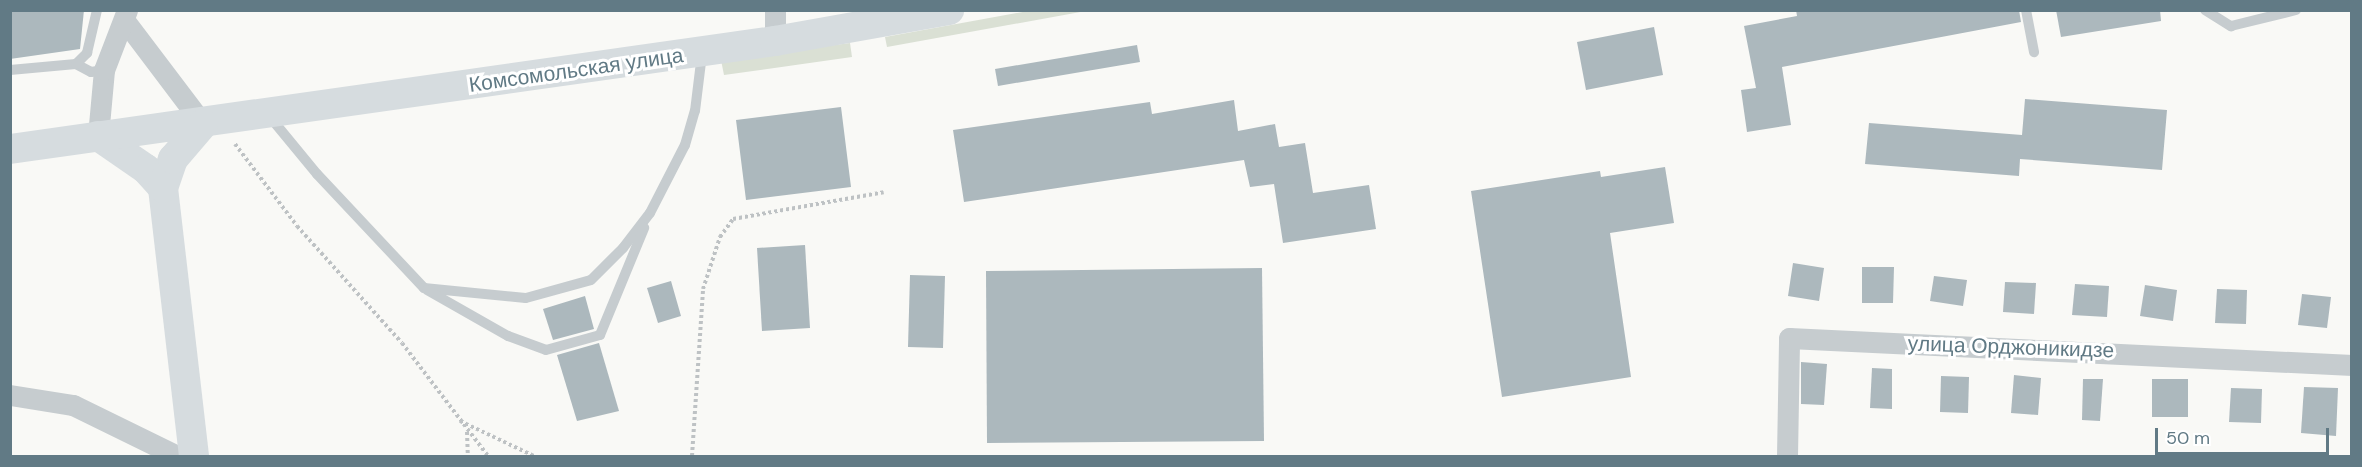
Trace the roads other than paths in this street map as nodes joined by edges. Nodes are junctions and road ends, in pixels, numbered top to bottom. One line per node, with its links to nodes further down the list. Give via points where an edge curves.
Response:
1 (97, 10): 11 (lane, via 87,53)
2 (775, 10): 8 (street)
3 (949, 10): 8 (main road, Комсомольская улица)
4 (2026, 10): 10 (lane)
5 (2205, 10): 6 (lane, via 2231,26)
6 (2296, 10)
7 (126, 16): 13 (street); 15 (street)
8 (775, 41): 9 (main road, Комсомольская улица)
9 (702, 51): 14 (main road, Комсомольская улица); 19 (lane, via 695,111 685,145)
10 (2034, 52)
11 (76, 64): 12 (lane); 13 (lane, via 91,72)
12 (10, 70)
13 (104, 70): 16 (street)
14 (268, 114): 15 (main road, Комсомольская улица); 20 (lane, via 317,174)
15 (211, 122): 16 (main road, Комсомольская улица); 18 (main road, via 174,159)
16 (98, 136): 17 (main road, Комсомольская улица); 18 (main road, via 146,169)
17 (10, 148)
18 (163, 188): 24 (main road)
19 (650, 213): 20 (lane, via 591,280 526,298); 20 (lane, via 600,335 546,350 508,336)
20 (424, 288)
21 (2352, 365): 25 (street, улица Орджоникидзе, via 1789,338)
22 (10, 395): 23 (street, via 74,405)
23 (177, 456)
24 (194, 456)
25 (1787, 456)

